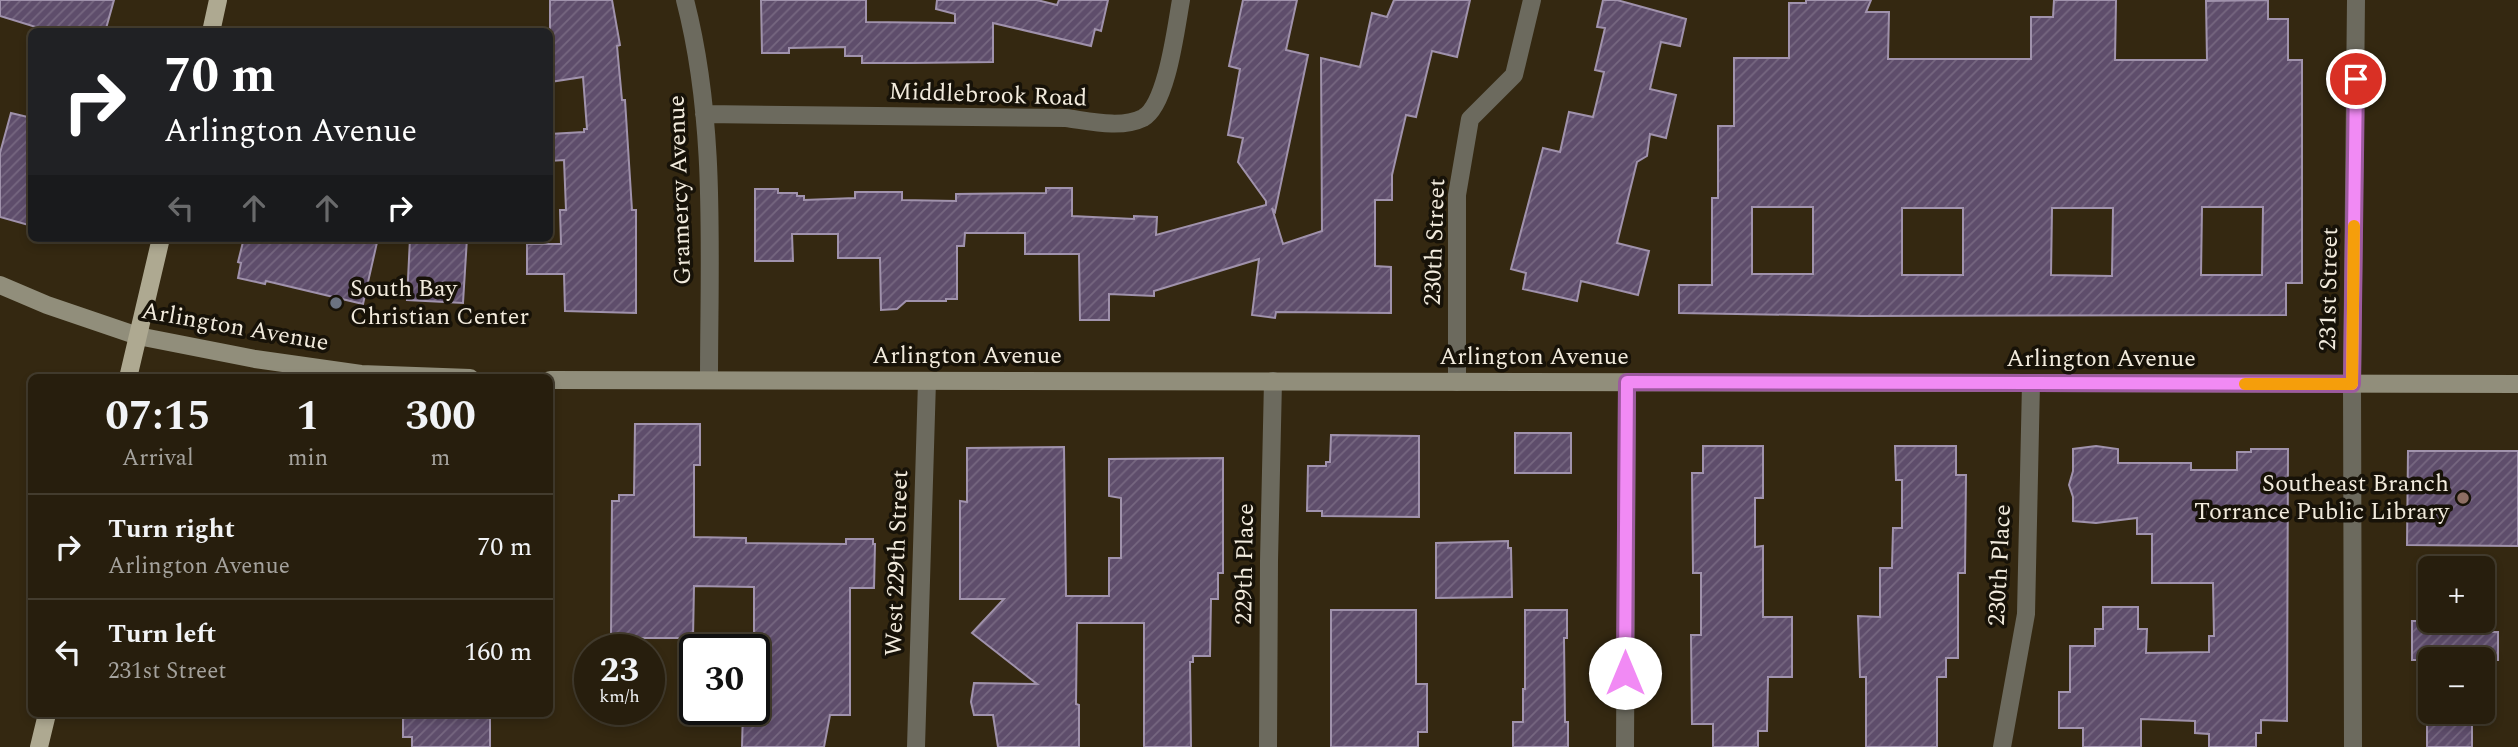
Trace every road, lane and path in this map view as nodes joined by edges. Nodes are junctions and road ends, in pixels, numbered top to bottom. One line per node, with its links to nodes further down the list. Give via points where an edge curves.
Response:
1 (218, 0): 6 (main road)
2 (685, 0): 7 (street, Gramercy Avenue)
3 (1181, 0): 7 (street, Middlebrook Road, via 1168,71 1154,108 1143,118 1098,122)
4 (1532, 0): 17 (street, 230th Street, via 1514,75 1470,119 1457,195)
5 (2356, 0): 20 (street, 231st Street)
6 (212, 28)
7 (704, 114): 14 (street, Gramercy Avenue)
8 (161, 242): 10 (main road)
9 (0, 285): 10 (main road, Arlington Avenue)
10 (138, 336): 11 (main road); 12 (main road, Arlington Avenue)
11 (129, 374)
12 (361, 374)
13 (553, 380): 14 (main road, Arlington Avenue)
14 (709, 380): 15 (main road, Arlington Avenue)
15 (927, 381): 16 (main road, Arlington Avenue); 24 (street, West 229th Street)
16 (1273, 381): 17 (main road, Arlington Avenue); 25 (street, 229th Place)
17 (1457, 382): 18 (main road, Arlington Avenue)
18 (1627, 382): 19 (main road, Arlington Avenue); 26 (street)
19 (2031, 383): 20 (main road, Arlington Avenue); 27 (street, 230th Place, via 2026,614)
20 (2352, 384): 21 (main road, Arlington Avenue); 28 (street, 231st Street)
21 (2518, 384)
22 (46, 717): 23 (main road)
23 (39, 747)
24 (916, 747)
25 (1268, 747)
26 (1625, 747)
27 (2002, 747)
28 (2353, 747)

